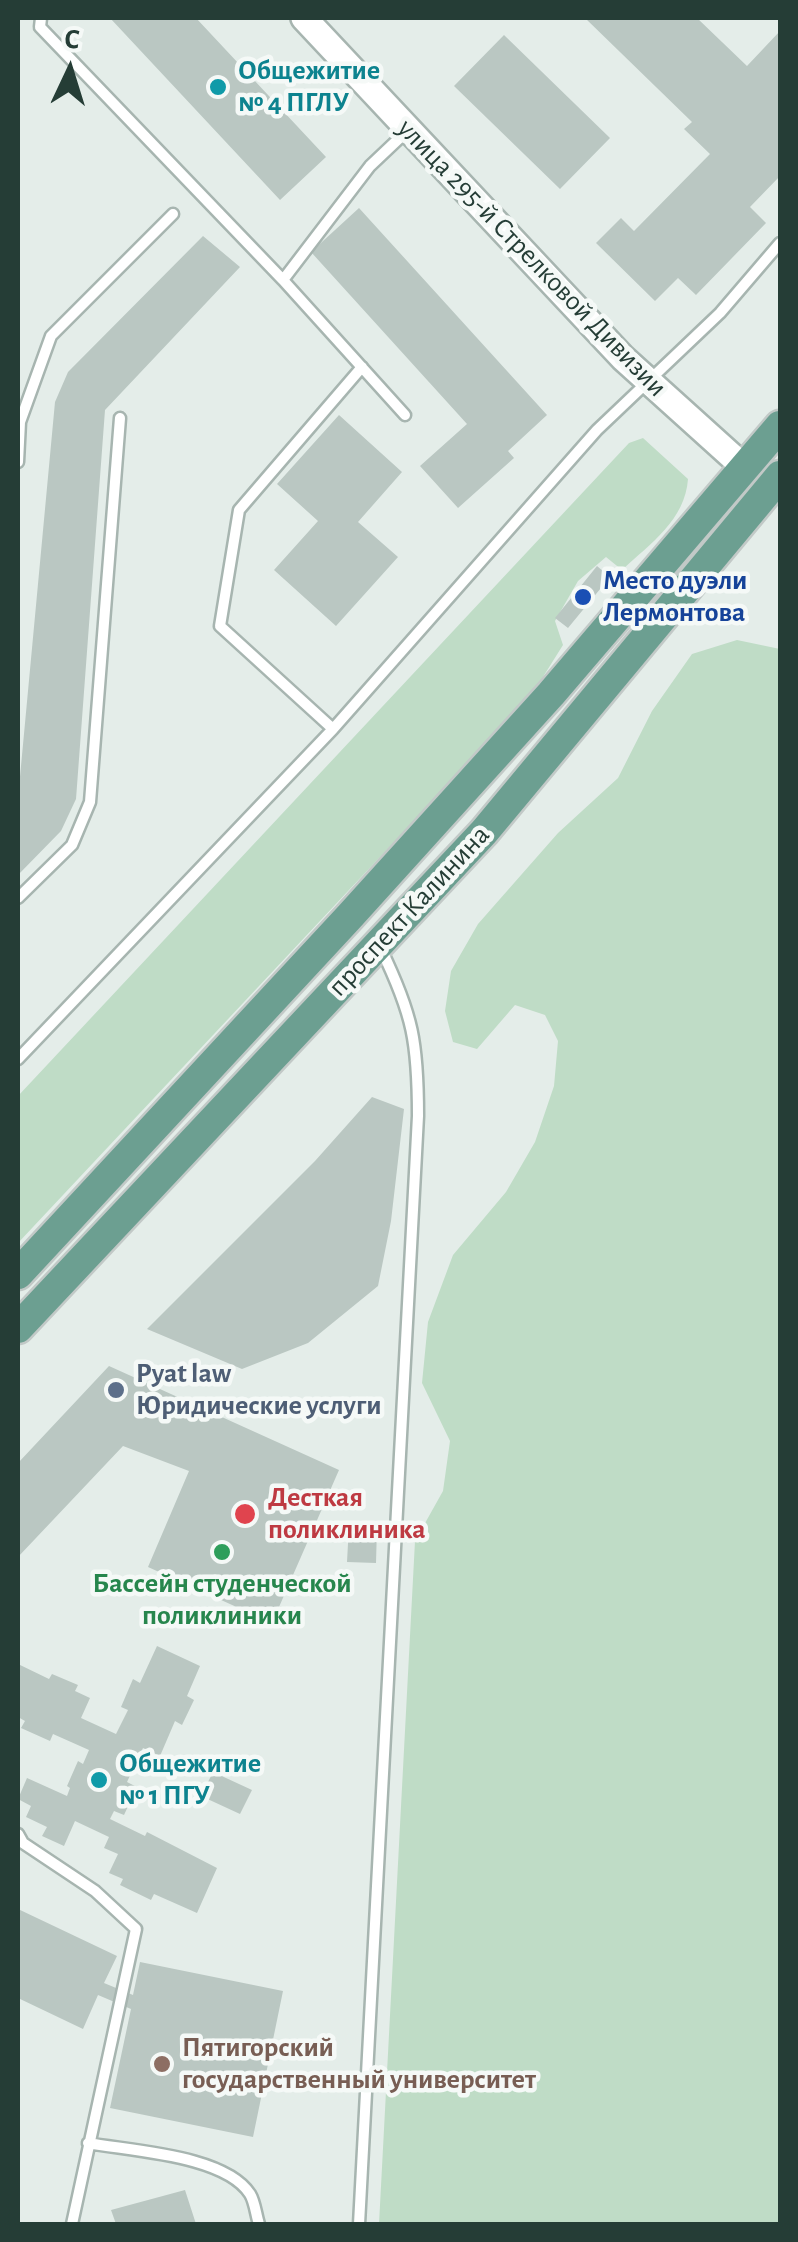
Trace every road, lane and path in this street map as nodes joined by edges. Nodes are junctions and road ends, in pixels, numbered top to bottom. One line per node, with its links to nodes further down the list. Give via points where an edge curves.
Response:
1 (41, 18): 6 (lane, via 40,27)
2 (304, 18): 3 (street, улица 295-й Стрелковой Дивизии)
3 (408, 129): 6 (lane, via 370,166); 8 (street, улица 295-й Стрелковой Дивизии)
4 (173, 214): 12 (lane, via 51,336 20,422)
5 (780, 243): 8 (lane, via 720,313)
6 (282, 280): 7 (lane)
7 (362, 367): 9 (lane); 15 (lane, via 238,510 220,626)
8 (648, 381): 13 (street, улица 295-й Стрелковой Дивизии); 15 (lane)
9 (405, 415)
10 (120, 418): 18 (lane, via 90,802 72,845)
11 (780, 426): 13 (main road, проспект Калинина)
12 (18, 462)
13 (746, 469): 14 (main road, улица 295-й Стрелковой Дивизии); 16 (main road, проспект Калинина)
14 (775, 483): 17 (main road, проспект Калинина)
15 (333, 729): 20 (lane)
16 (453, 803): 17 (main road); 21 (main road, проспект Калинина)
17 (484, 832): 19 (main road, проспект Калинина)
18 (18, 898)
19 (379, 943): 22 (main road, проспект Калинина); 27 (lane, via 407,1002 418,1053 418,1116)
20 (18, 1059)
21 (18, 1274)
22 (18, 1328)
23 (18, 1834): 24 (lane, via 136,1929)
24 (88, 2143): 25 (lane); 26 (lane, via 226,2173 252,2196)
25 (72, 2224)
26 (258, 2224)
27 (360, 2224)

